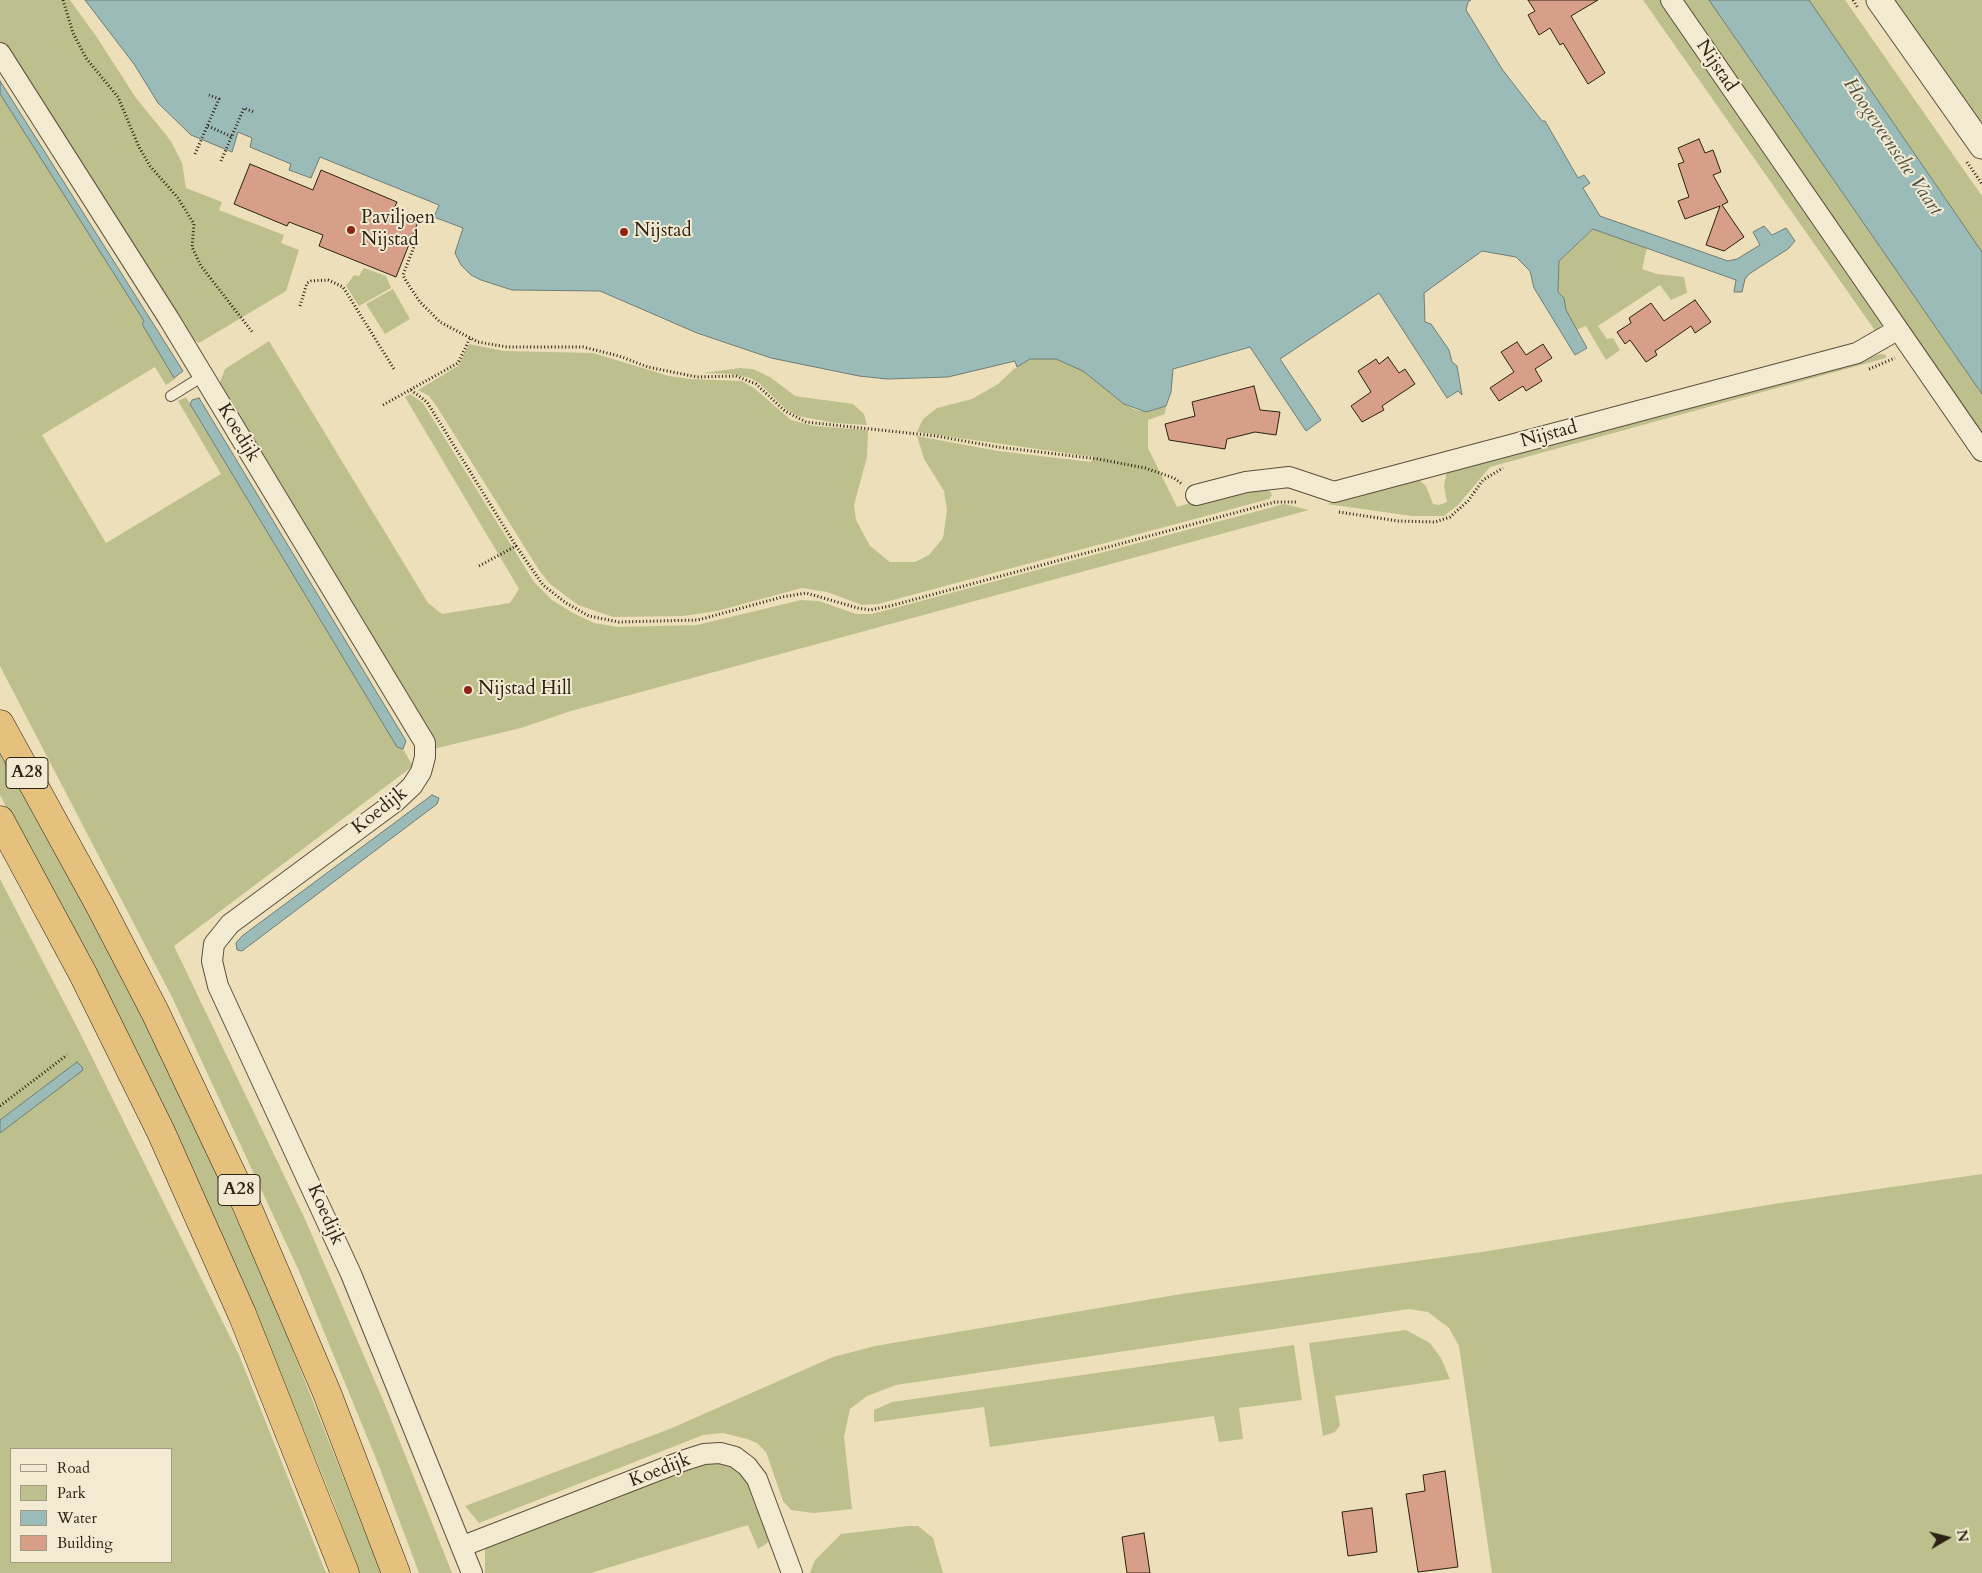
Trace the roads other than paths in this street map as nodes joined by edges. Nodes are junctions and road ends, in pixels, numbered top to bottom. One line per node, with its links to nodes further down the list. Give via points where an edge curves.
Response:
1 (1671, 0): 5 (street, Nijstad)
2 (1879, 0): 4 (street)
3 (0, 53): 6 (street, Koedijk)
4 (1982, 146)
5 (1897, 330): 8 (street, Nijstad); 9 (street, Nijstad, via 1856,353 1334,492 1290,477 1246,482)
6 (203, 376): 7 (lane); 12 (street, Koedijk, via 424,743 424,763 419,779 395,802 230,924 214,944 212,961 218,986 351,1274)
7 (171, 396)
8 (1982, 451)
9 (1196, 495)
10 (0, 724): 14 (highway, A28, via 150,1003 246,1204 327,1393)
11 (0, 820): 13 (highway, A28, via 83,974 172,1158 250,1331)
12 (462, 1546): 15 (street, Koedijk); 16 (street, Koedijk, via 685,1460 720,1453 735,1457 757,1479)
13 (345, 1573)
14 (396, 1573)
15 (472, 1573)
16 (792, 1573)

